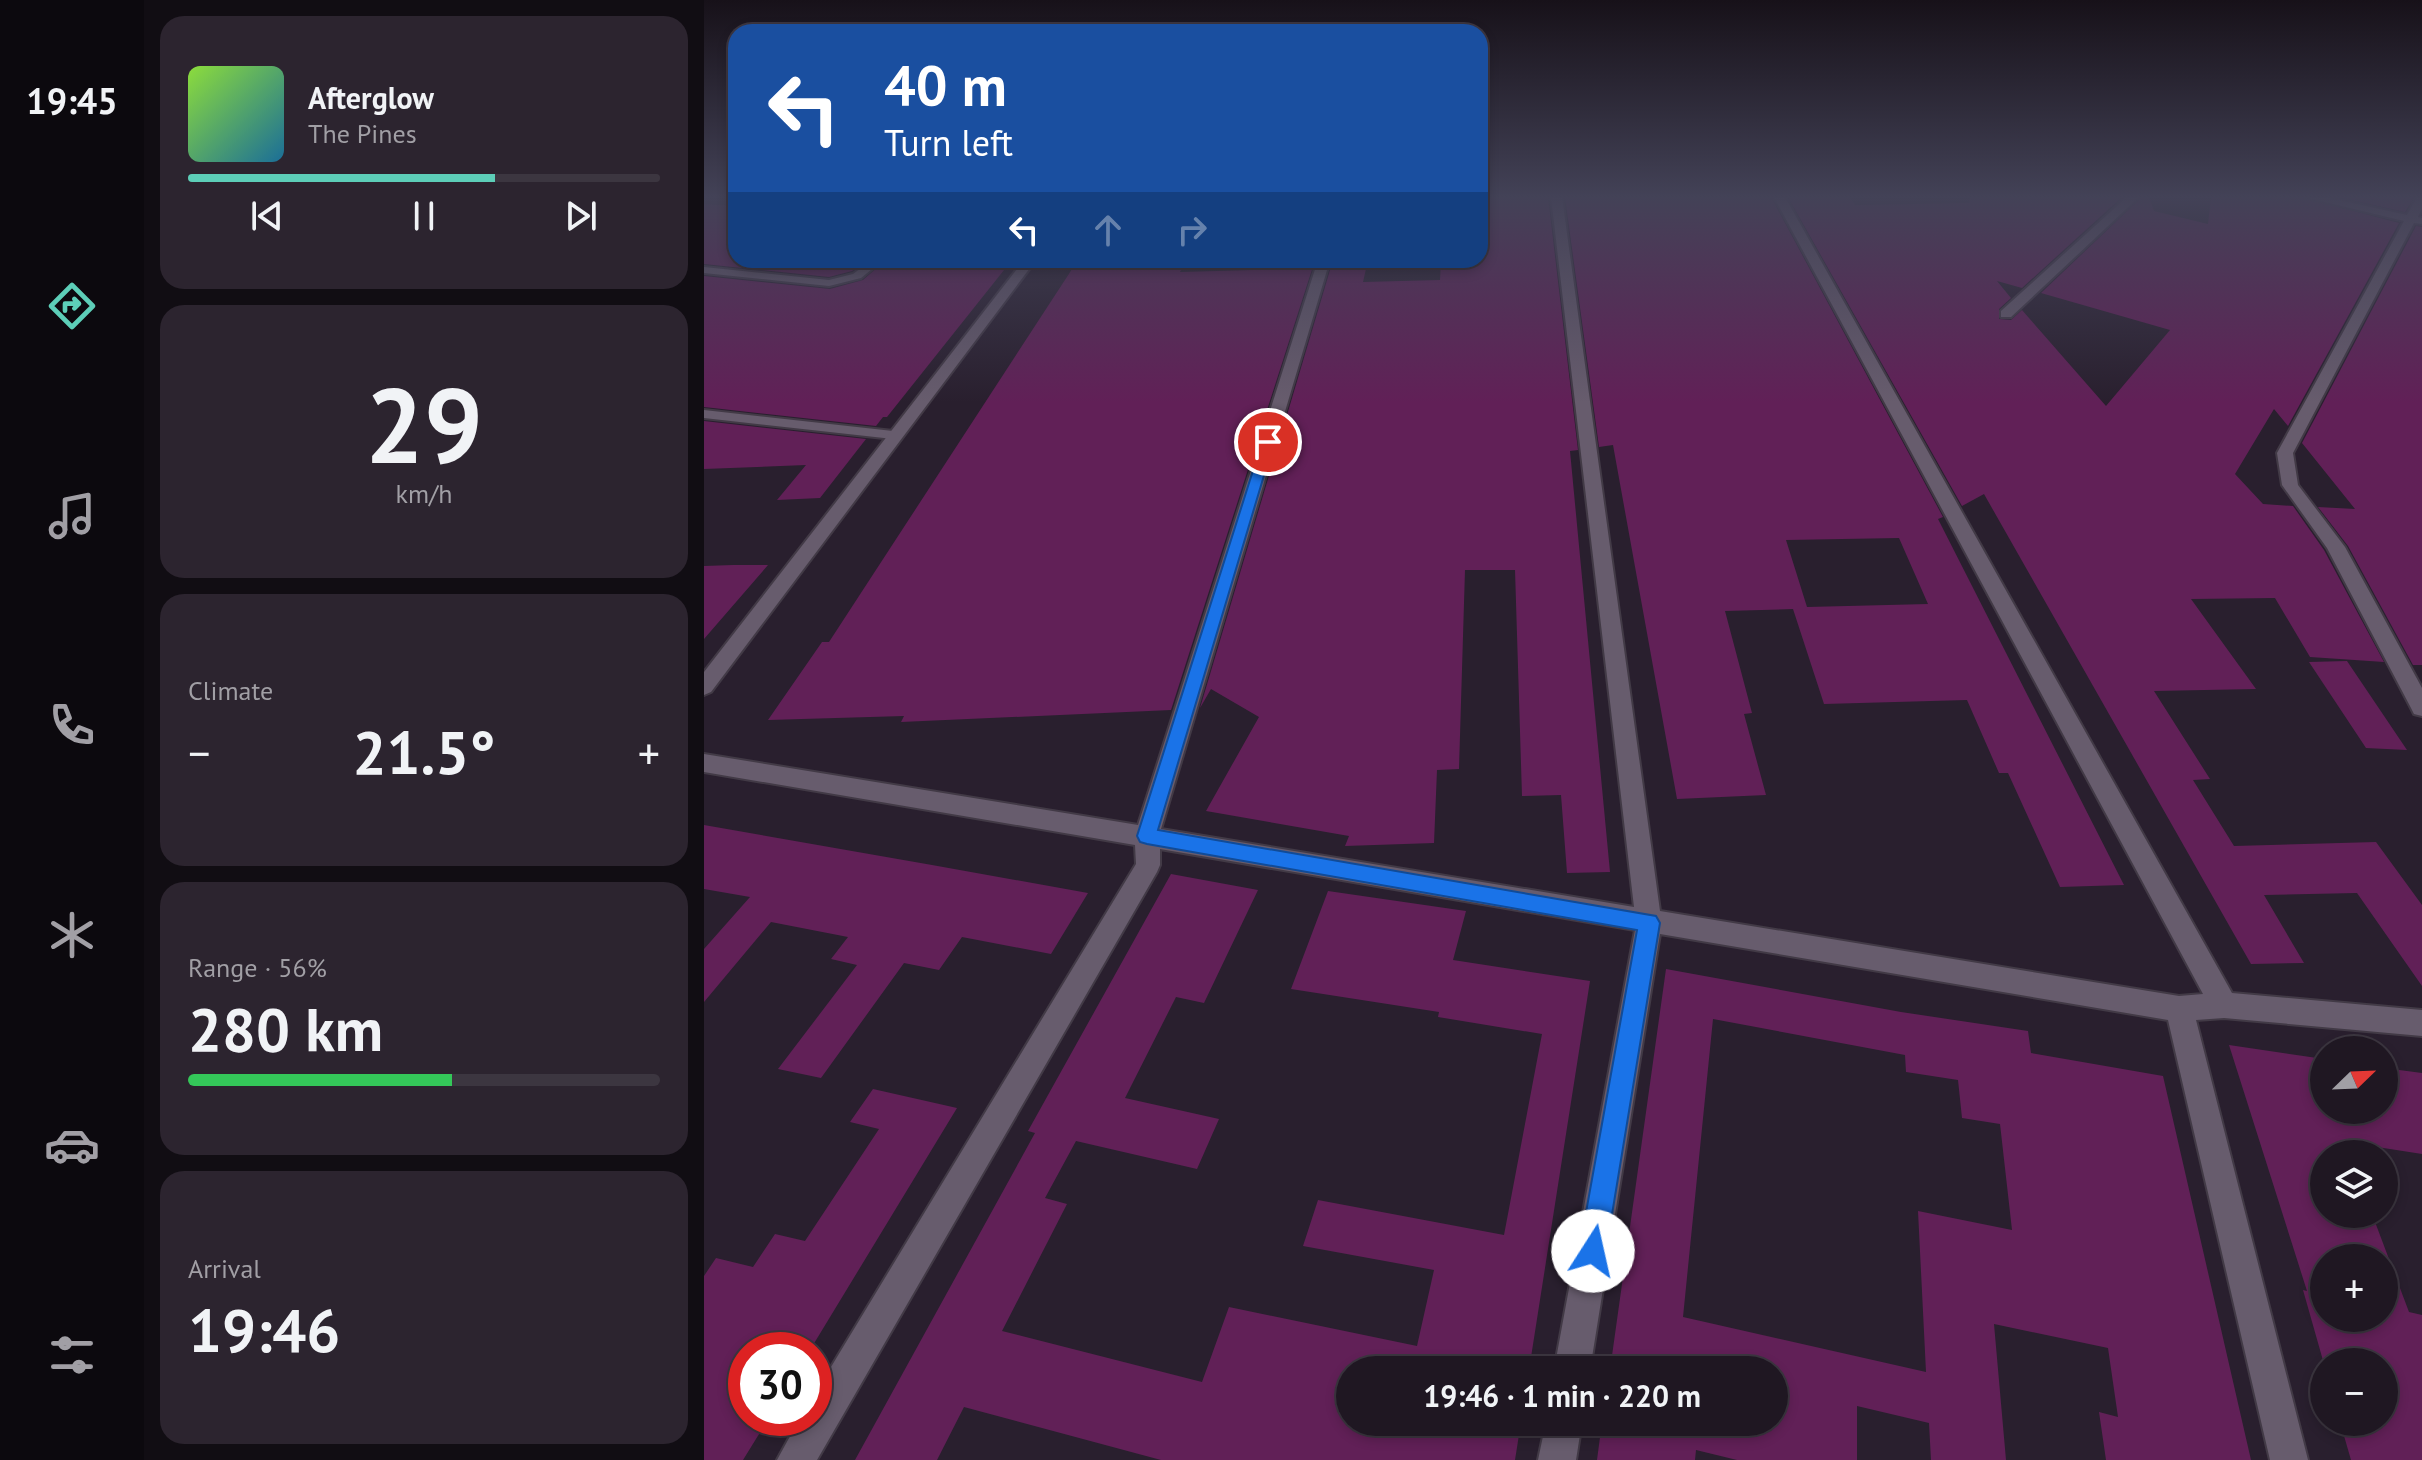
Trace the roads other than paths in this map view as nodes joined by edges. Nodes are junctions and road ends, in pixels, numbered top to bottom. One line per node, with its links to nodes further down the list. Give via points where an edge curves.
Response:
1 (1565, 265): 16 (street)
2 (1817, 265): 17 (street)
3 (2059, 265): 9 (street)
4 (2391, 265): 13 (street, via 2285,453 2290,485 2336,547)
5 (868, 268): 8 (lane, via 829,283)
6 (1024, 268): 11 (street)
7 (1322, 268): 15 (street)
8 (704, 270)
9 (2006, 314)
10 (704, 414): 11 (lane)
11 (893, 435): 12 (street)
12 (704, 687)
13 (2422, 708)
14 (704, 763): 15 (street)
15 (1147, 836): 16 (street); 22 (street, via 1148,865)
16 (1649, 923): 18 (street); 20 (street)
17 (2224, 1005): 18 (street); 19 (street)
18 (2179, 1009): 24 (street)
19 (2422, 1023)
20 (1574, 1356)
21 (1561, 1436): 23 (street)
22 (796, 1460)
23 (1557, 1460)
24 (2289, 1460)

